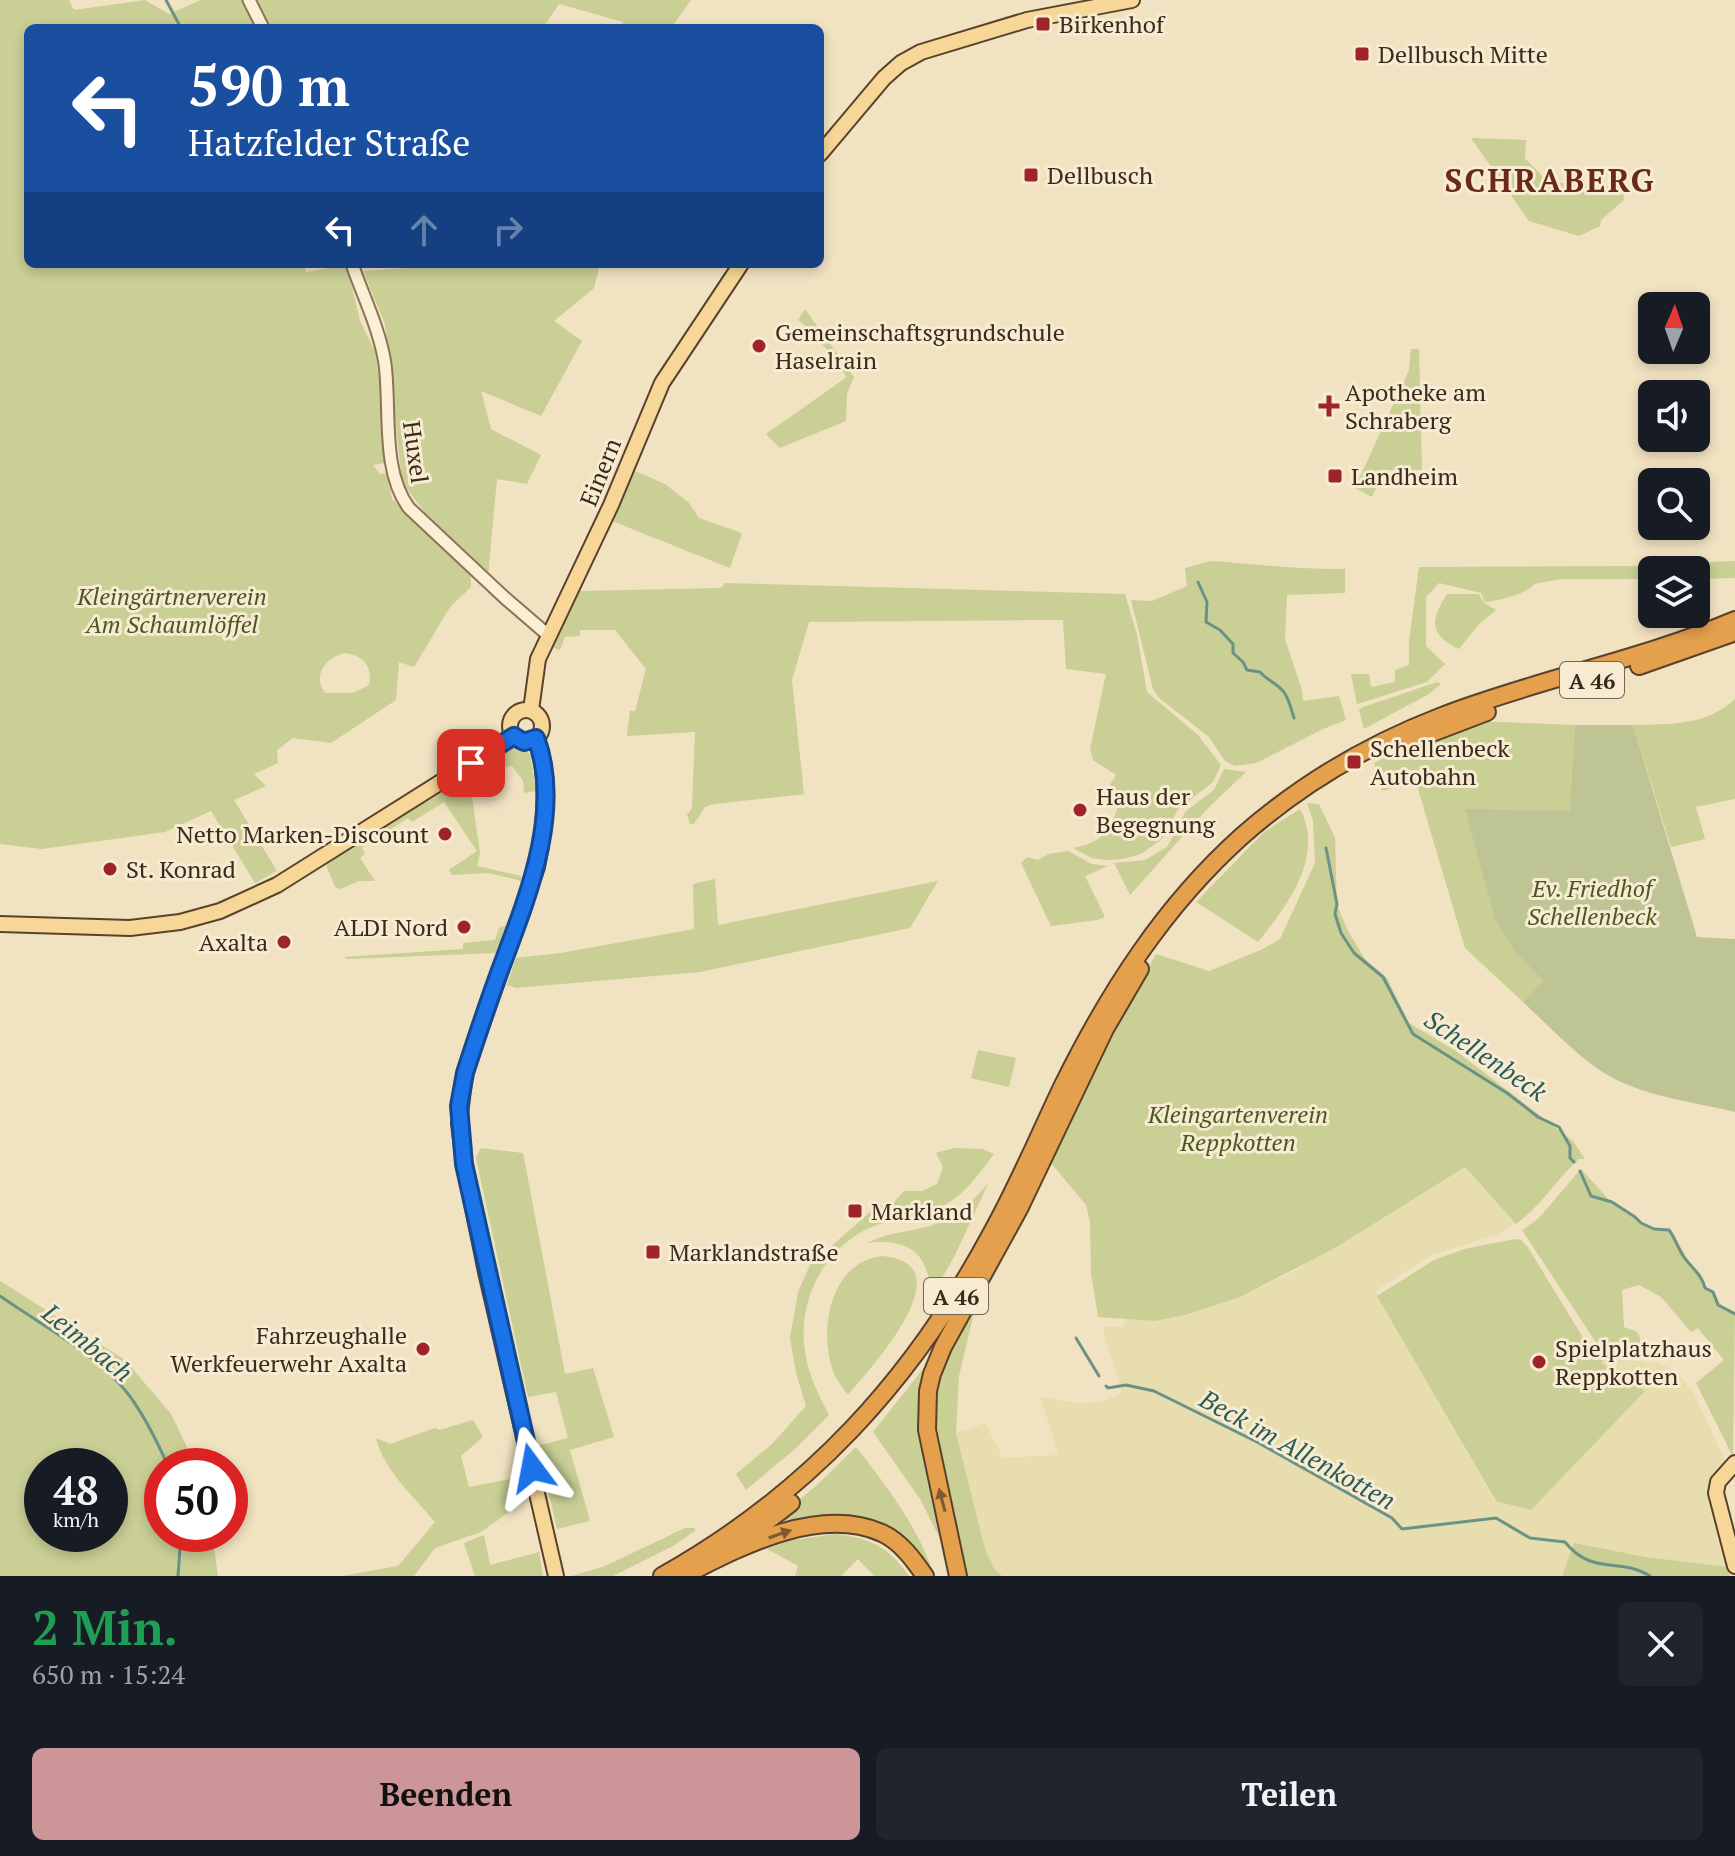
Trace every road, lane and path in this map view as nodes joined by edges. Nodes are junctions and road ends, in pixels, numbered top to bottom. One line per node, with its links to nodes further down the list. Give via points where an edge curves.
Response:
1 (249, 0): 3 (street)
2 (1132, 0): 4 (main road, via 1017,23 921,52 884,78)
3 (261, 24)
4 (824, 149)
5 (353, 268): 9 (street, Huxel, via 383,353 392,467 401,497)
6 (738, 268): 9 (main road, Einern, via 662,383)
7 (1735, 620): 13 (highway, A 46, via 1462,709 1412,729)
8 (1735, 632): 13 (highway, A 46)
9 (548, 635): 10 (main road, Einern, via 538,659)
10 (531, 710): 11 (main road, via 513,717); 12 (main road, via 542,723)
11 (514, 736): 12 (main road, via 524,742); 14 (main road, via 277,885 220,911 130,928)
12 (536, 738): 21 (main road, via 544,794 537,867 465,1073 459,1123 486,1272)
13 (1379, 750): 15 (highway, A 46, via 1283,809 1216,873 1147,957)
14 (0, 924)
15 (1031, 1168): 16 (highway, A 46, via 1019,1209); 17 (highway, A 46, via 942,1319)
16 (981, 1276): 17 (highway, A 46, via 920,1366); 26 (highway, one-way to 16, via 926,1411 937,1361)
17 (875, 1414): 18 (highway, A 46)
18 (836, 1454): 22 (highway, A 46, via 743,1526); 23 (highway, A 46, via 799,1496 745,1538)
19 (1735, 1463): 20 (main road, via 1720,1479 1716,1493)
20 (1735, 1566)
21 (556, 1576)
22 (662, 1576)
23 (676, 1576)
24 (683, 1576): 25 (highway, one-way to 25, via 787,1531 838,1523 883,1534 915,1559)
25 (925, 1576)
26 (958, 1576)

